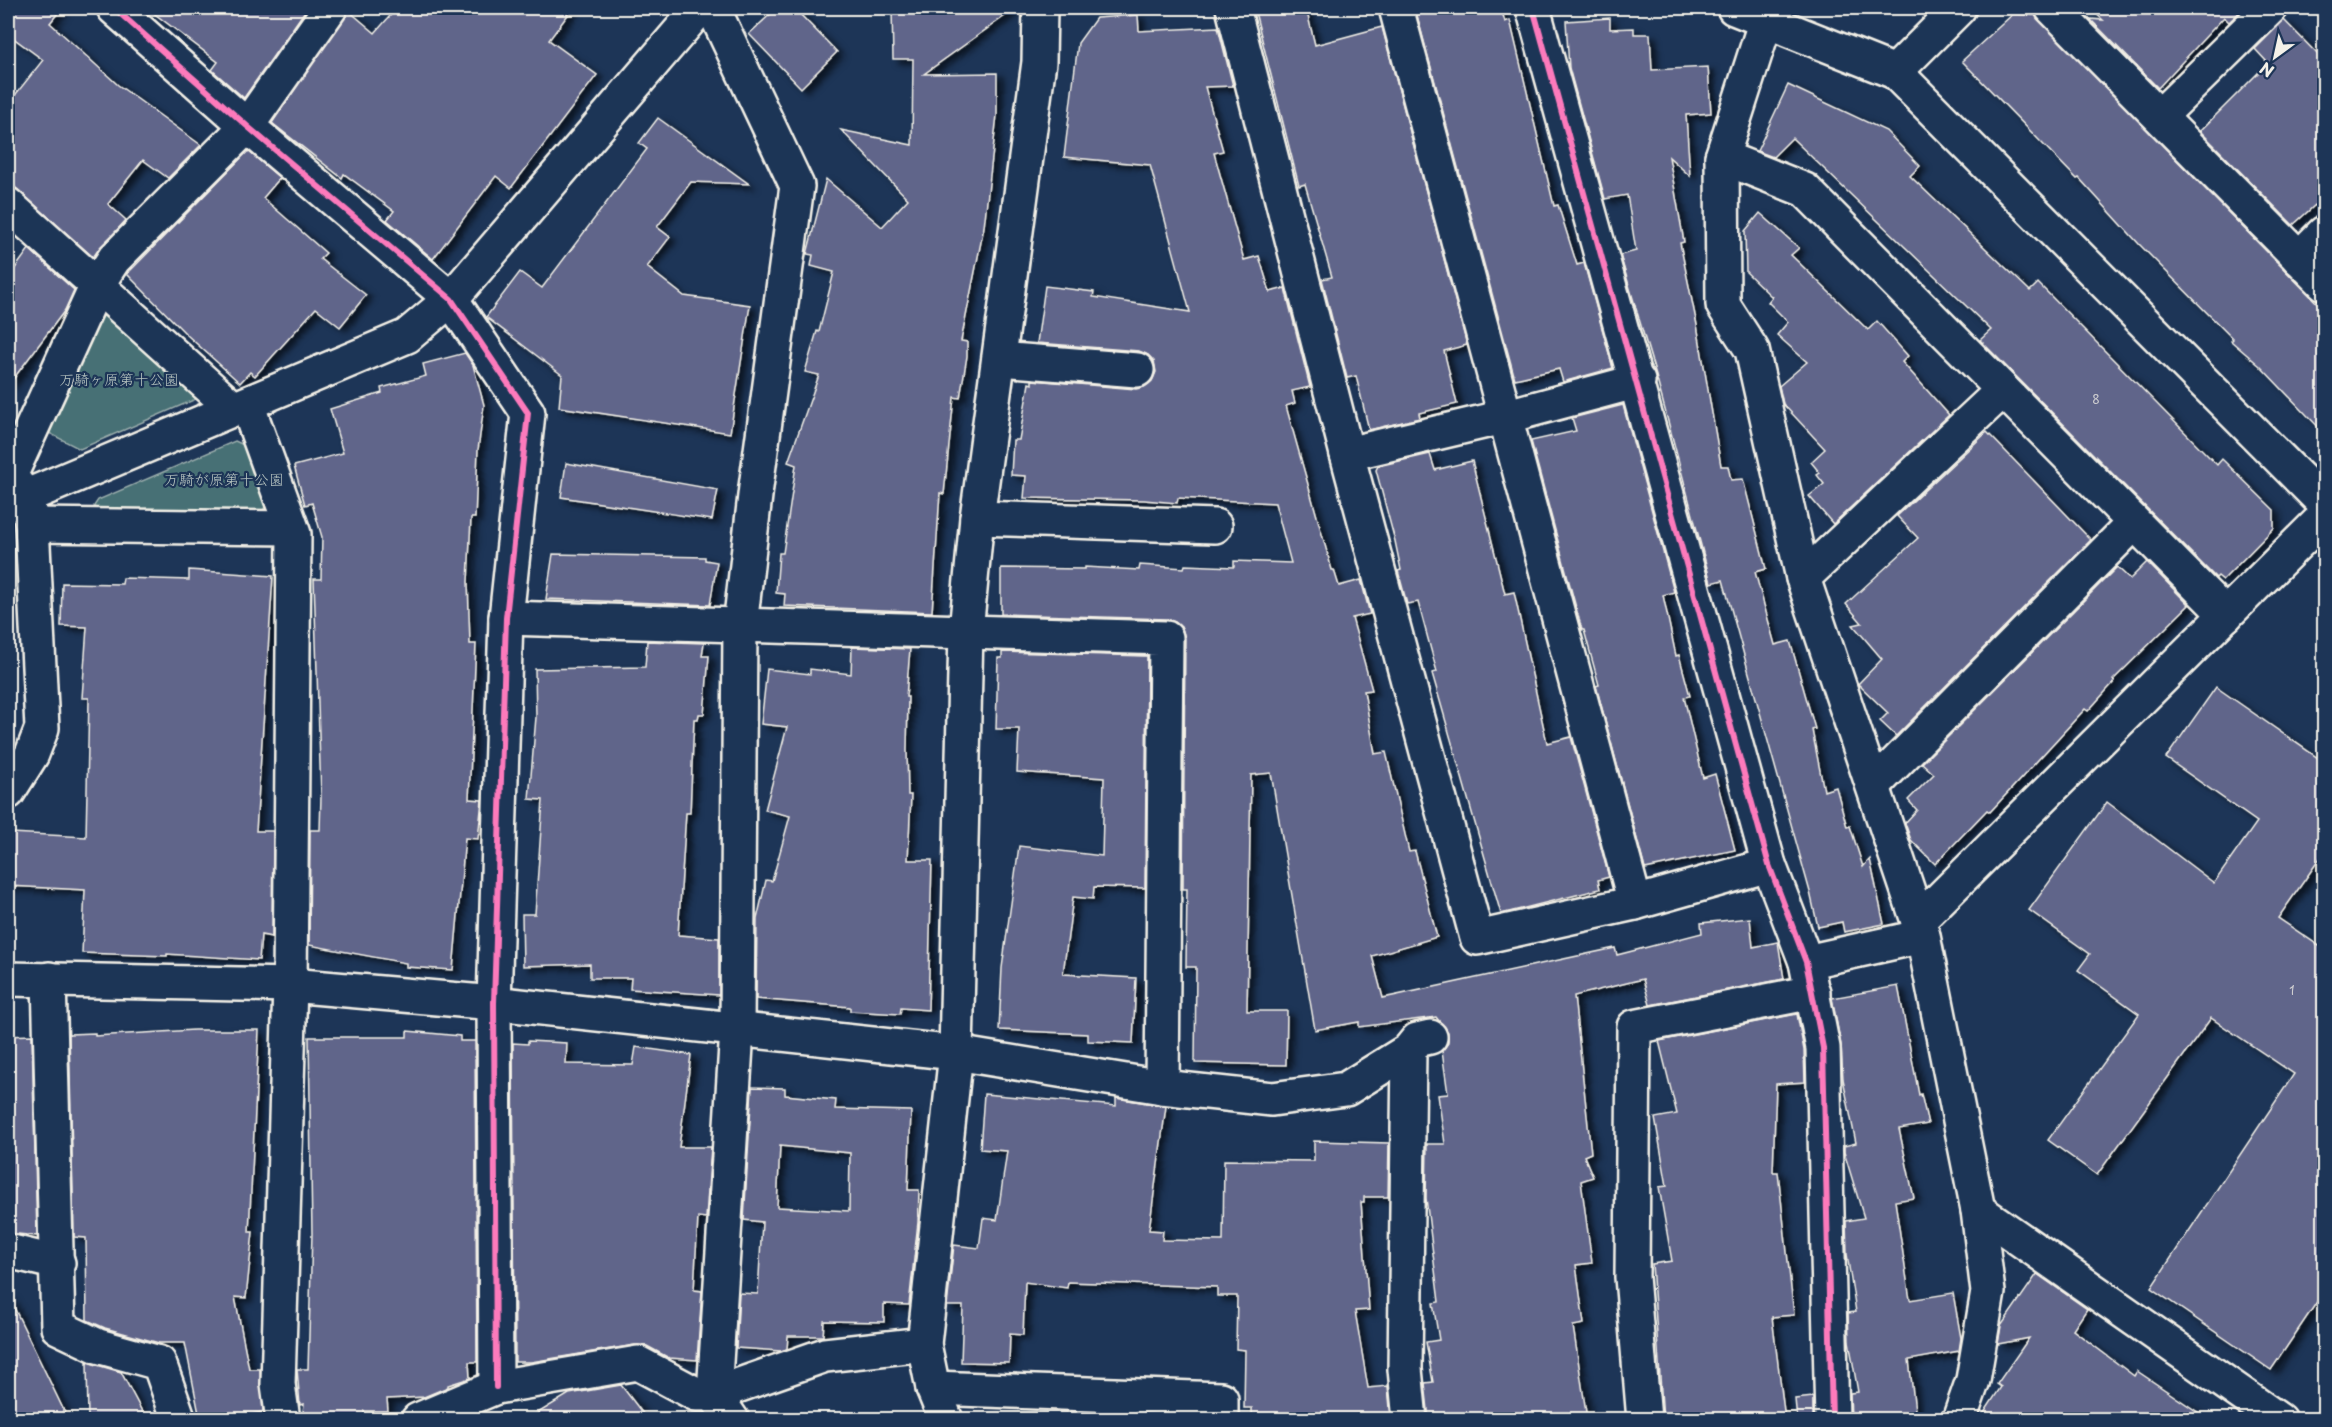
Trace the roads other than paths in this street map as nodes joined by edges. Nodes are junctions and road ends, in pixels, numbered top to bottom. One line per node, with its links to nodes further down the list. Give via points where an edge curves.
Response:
1 (114, 8): 15 (street)
2 (330, 8): 15 (street)
3 (700, 8): 22 (street)
4 (713, 8): 40 (street, via 797,186)
5 (1040, 8): 23 (street, via 1040,62)
6 (1233, 8): 29 (street)
7 (1396, 8): 28 (street)
8 (1533, 8): 25 (street)
9 (1959, 8): 13 (street)
10 (2052, 8): 14 (street)
11 (2270, 8): 14 (street)
12 (1745, 11): 13 (street); 16 (street)
13 (1895, 72): 31 (street)
14 (2160, 116): 19 (street)
15 (247, 126): 21 (street, via 114,259); 22 (street)
16 (1722, 157): 26 (street, via 1805,190); 37 (street, via 1723,305 1752,350)
17 (8, 205): 21 (street)
18 (2325, 233): 19 (street)
19 (2299, 258): 20 (street)
20 (2325, 283)
21 (97, 285): 27 (street); 30 (street)
22 (451, 299): 27 (street, via 407,336); 39 (street, via 528,413)
23 (999, 359): 24 (street); 33 (street)
24 (1137, 370)
25 (1638, 381): 28 (street); 44 (street)
26 (2003, 390): 34 (street); 37 (street)
27 (240, 407): 30 (street); 36 (street)
28 (1504, 417): 29 (street); 45 (street)
29 (1347, 454): 45 (street, via 1477,938)
30 (17, 495): 36 (street); 43 (street, via 42,728 32,754)
31 (2325, 503)
32 (2325, 517): 38 (street)
33 (977, 518): 35 (street); 41 (street)
34 (2134, 523): 38 (street); 42 (street)
35 (1215, 525)
36 (291, 528): 50 (street, via 294,546)
37 (1803, 578): 42 (street)
38 (2226, 615): 46 (street)
39 (506, 618): 40 (street); 51 (street)
40 (740, 626): 41 (street); 52 (street)
41 (966, 631): 53 (street); 54 (street, via 1166,638)
42 (1874, 785): 46 (street)
43 (8, 792)
44 (1769, 865): 45 (street); 47 (street)
45 (1635, 903)
46 (1920, 928): 47 (street); 55 (street)
47 (1809, 977): 68 (street, via 1626,1024 1632,1277); 69 (street, via 1823,1048)
48 (8, 979): 49 (street)
49 (49, 979): 50 (street); 57 (street)
50 (290, 985): 51 (street); 63 (street, via 278,1384)
51 (494, 1003): 52 (street); 59 (street)
52 (737, 1030): 53 (street); 61 (street)
53 (956, 1053): 54 (street); 58 (street)
54 (1162, 1087): 67 (street, via 1272,1099 1346,1089 1419,1043 1405,1368)
55 (1978, 1210): 70 (street, via 1988,1292 1973,1380); 71 (street)
56 (8, 1251): 57 (street)
57 (58, 1263): 62 (street, via 58,1327 98,1346 159,1363)
58 (924, 1344): 60 (street); 61 (street, via 825,1355)
59 (496, 1387): 61 (street, via 638,1363); 64 (street)
60 (933, 1388): 65 (street); 66 (street, via 1221,1399)
61 (723, 1407)
62 (179, 1419)
63 (283, 1419)
64 (418, 1419)
65 (946, 1419)
66 (1221, 1419)
67 (1410, 1419)
68 (1644, 1419)
69 (1832, 1419)
70 (1959, 1419)
71 (2279, 1419)

